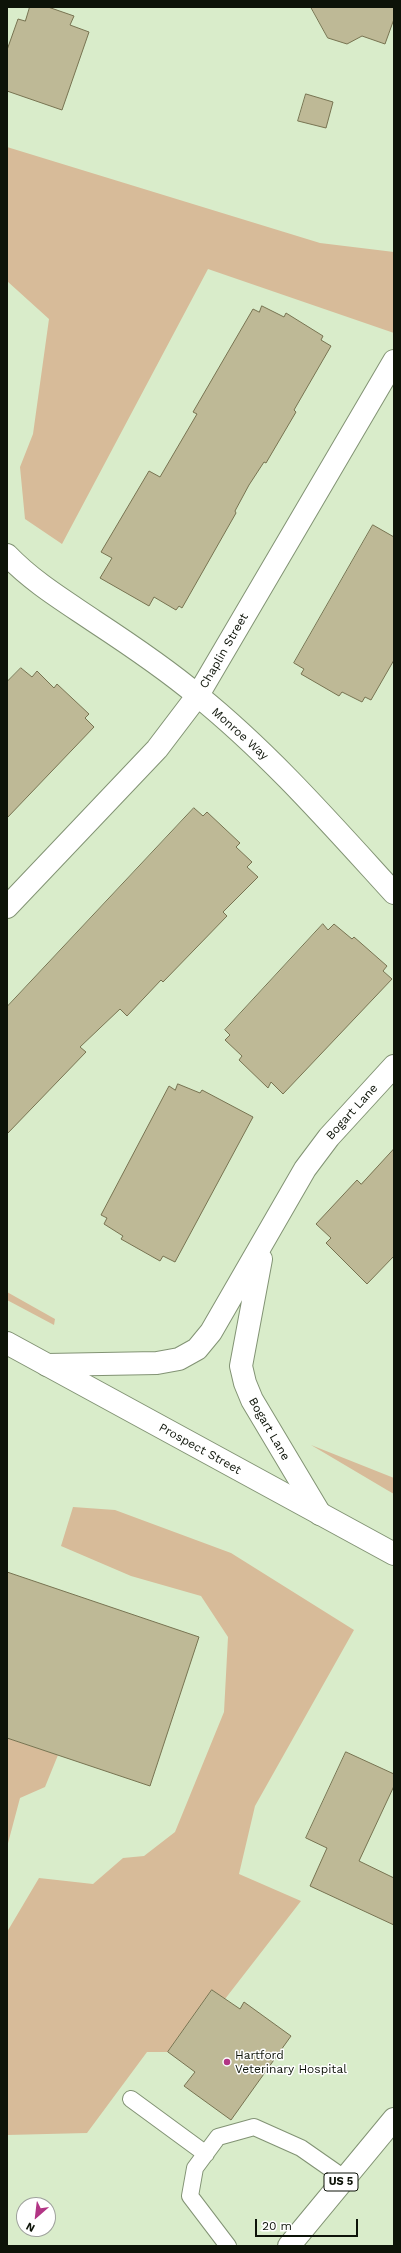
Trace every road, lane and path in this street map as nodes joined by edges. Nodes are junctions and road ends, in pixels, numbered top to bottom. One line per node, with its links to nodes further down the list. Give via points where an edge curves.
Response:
1 (394, 361): 3 (main road, Chaplin Street)
2 (7, 555): 3 (main road, Monroe Way, via 49,592 149,658)
3 (198, 695): 4 (main road, Monroe Way, via 284,774); 5 (main road, Chaplin Street, via 157,749)
4 (394, 893)
5 (7, 907)
6 (394, 1066): 7 (main road, Bogart Lane, via 329,1137 310,1162)
7 (264, 1242): 9 (main road, Bogart Lane, via 211,1332 198,1349 179,1359 157,1363); 10 (main road, Bogart Lane, via 241,1366 252,1400)
8 (7, 1343): 9 (main road, Prospect Street)
9 (47, 1365): 10 (main road, Prospect Street)
10 (320, 1514): 11 (main road, Prospect Street)
11 (394, 1554)
12 (132, 2099): 14 (lane)
13 (394, 2119): 15 (main road, US 5)
14 (206, 2154): 15 (lane, via 218,2137 254,2127 301,2148); 16 (lane, via 195,2168 190,2196)
15 (344, 2178): 17 (main road, US 5)
16 (228, 2246)
17 (289, 2246)

